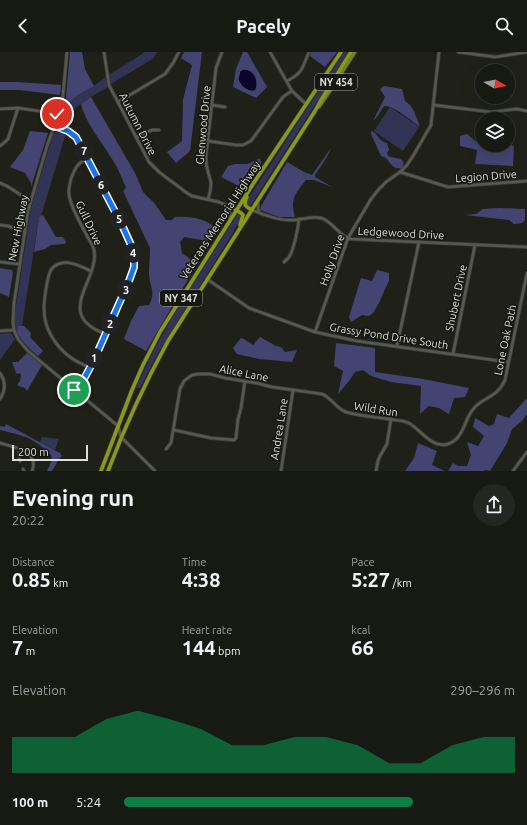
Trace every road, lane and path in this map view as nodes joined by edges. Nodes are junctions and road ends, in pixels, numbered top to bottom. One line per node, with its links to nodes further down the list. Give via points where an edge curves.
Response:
1 (67, 52): 24 (street, New Highway)
2 (104, 52): 15 (street, Autumn Drive, via 109,85)
3 (179, 52): 15 (street, via 164,74)
4 (222, 52): 17 (street, Glenwood Drive, via 216,68)
5 (270, 52): 13 (street)
6 (309, 52): 13 (street, via 299,74)
7 (341, 52): 16 (highway, Veterans Memorial Highway / NY 347)
8 (351, 52): 22 (highway, Veterans Memorial Highway)
9 (355, 52): 22 (main road, NY 454)
10 (439, 52): 18 (street, Holly Drive)
11 (458, 52): 12 (street, via 495,57)
12 (527, 52)
13 (287, 81): 14 (street)
14 (292, 91): 16 (street); 28 (street, via 283,97 251,141 236,145)
15 (118, 102): 27 (street, Autumn Drive)
16 (306, 104): 34 (highway, Veterans Memorial Highway / NY 347)
17 (212, 105): 19 (street); 28 (street, Glenwood Drive)
18 (433, 105): 23 (street, via 491,112 517,109); 31 (street, Holly Drive, via 431,125 413,156)
19 (225, 107)
20 (18, 108): 21 (street); 24 (street); 29 (street, via 8,139)
21 (0, 109)
22 (315, 111): 37 (highway, Veterans Memorial Highway / NY 347)
23 (527, 111)
24 (59, 114): 25 (street, New Highway)
25 (54, 126): 30 (street, via 76,137); 35 (street, New Highway)
26 (159, 130): 27 (street, via 152,130)
27 (136, 137): 36 (street, Autumn Drive, via 149,162 159,172 192,196)
28 (208, 141): 36 (street, Glenwood Drive, via 205,163 211,184)
29 (0, 146)
30 (87, 158): 54 (street, Gull Drive, via 76,167 68,194 94,250); 60 (street, via 122,225 134,257 134,267 129,281)
31 (400, 172): 32 (street, Legion Drive, via 448,187); 47 (street, Holly Drive, via 379,188)
32 (527, 181)
33 (0, 183): 35 (street)
34 (253, 184): 39 (highway, Veterans Memorial Highway / NY 347); 40 (highway, via 245,203 246,207)
35 (31, 200): 45 (street, New Highway)
36 (208, 200): 38 (street, Autumn Drive)
37 (258, 200): 40 (highway, Veterans Memorial Highway / NY 347); 41 (street)
38 (226, 205): 39 (street, Autumn Drive); 43 (street, via 230,211)
39 (236, 210): 43 (highway, Veterans Memorial Highway / NY 347); 46 (highway, via 243,215)
40 (252, 210): 41 (street, Ledgewood Drive); 46 (highway, Veterans Memorial Highway / NY 347)
41 (259, 212): 42 (street, Ledgewood Drive, via 285,220)
42 (299, 219): 47 (street, Ledgewood Drive, via 320,218); 52 (street, via 294,244)
43 (230, 220): 71 (highway, Veterans Memorial Highway / NY 347, via 160,332 139,373)
44 (0, 225): 45 (street)
45 (25, 232): 53 (street, New Highway)
46 (237, 232): 56 (highway, Veterans Memorial Highway / NY 347)
47 (348, 238): 48 (street, Ledgewood Drive); 59 (street, Holly Drive)
48 (419, 242): 49 (street, Ledgewood Drive); 61 (street)
49 (475, 245): 50 (street, Ledgewood Drive); 62 (street, Shubert Drive)
50 (527, 247)
51 (0, 262): 53 (street)
52 (284, 262)
53 (19, 264): 57 (street, New Highway, via 12,322)
54 (91, 271): 60 (street, Gull Drive, via 81,300 82,316 89,325); 64 (street, via 68,262 56,265 50,272 47,282 44,308 52,338 73,359)
55 (527, 273): 63 (street, Lone Oak Path)
56 (207, 280): 59 (street, Grassy Pond Drive South, via 249,308); 74 (highway, Veterans Memorial Highway / NY 347, via 155,365)
57 (14, 330): 58 (street); 67 (street, New Highway, via 28,351)
58 (0, 331)
59 (315, 332): 61 (street, Grassy Pond Drive South)
60 (106, 334): 64 (street)
61 (397, 346): 62 (street, Grassy Pond Drive South)
62 (453, 354): 63 (street, Grassy Pond Drive South)
63 (508, 362): 72 (street, Lone Oak Path, via 505,380 500,390 476,406 453,441 441,445 433,442)
64 (90, 367): 67 (street)
65 (0, 373): 69 (street, via 5,386)
66 (245, 381): 68 (street, Alice Lane); 73 (street, Alice Lane, via 210,374 192,375 184,381 180,389); 73 (street, via 234,440)
67 (74, 390): 71 (street, New Highway)
68 (293, 390): 70 (street, Wild Run, via 327,396 346,412); 84 (street, Andrea Lane)
69 (0, 399)
70 (391, 419): 72 (street, Wild Run, via 405,421); 85 (street, via 387,444)
71 (118, 426): 74 (street); 81 (highway, Veterans Memorial Highway / NY 347)
72 (415, 427)
73 (174, 430): 77 (street, via 171,443)
74 (121, 437): 82 (highway, Veterans Memorial Highway / NY 347); 83 (street)
75 (0, 443): 76 (street)
76 (20, 449): 79 (street); 80 (street, via 31,455 34,460)
77 (166, 449)
78 (527, 452): 86 (street)
79 (20, 461)
80 (32, 471)
81 (101, 471)
82 (108, 471)
83 (156, 471)
84 (281, 471)
85 (376, 471)
86 (513, 471)

